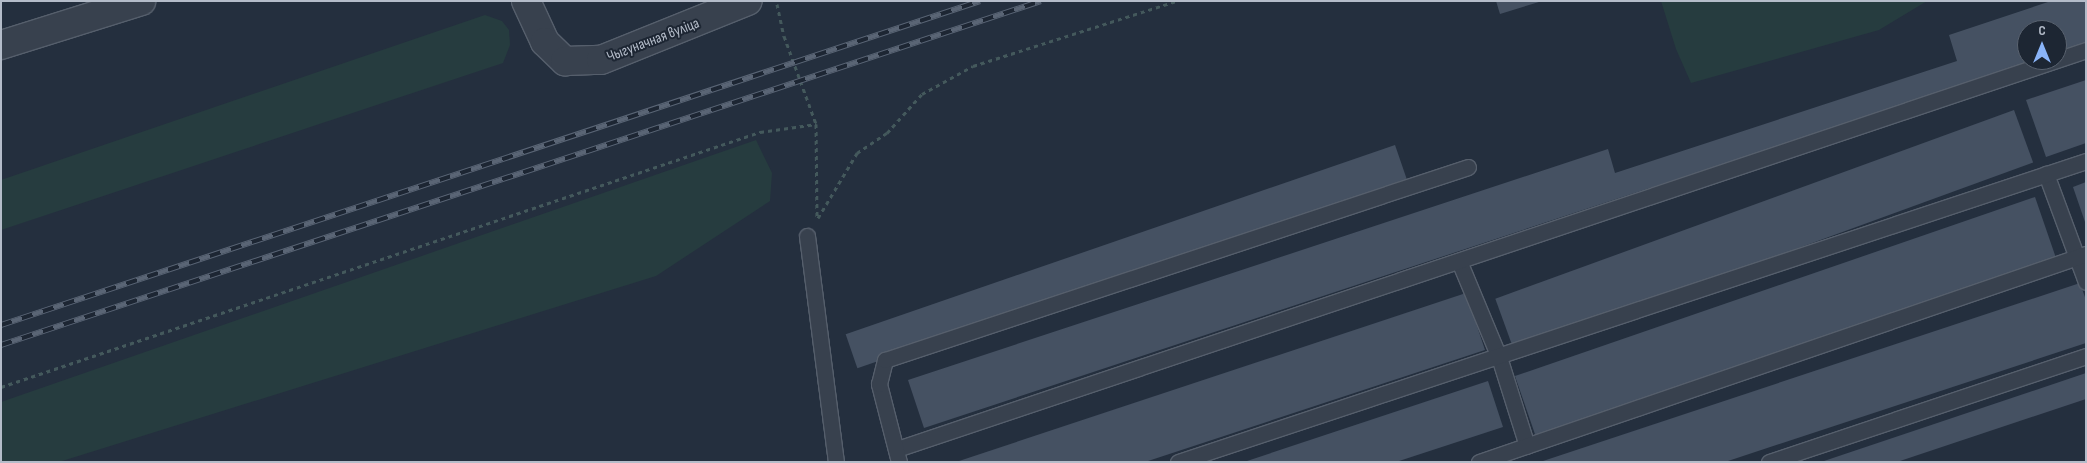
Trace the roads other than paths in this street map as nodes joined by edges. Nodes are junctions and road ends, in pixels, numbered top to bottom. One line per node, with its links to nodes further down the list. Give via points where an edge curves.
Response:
1 (141, 1): 4 (street)
2 (526, 1): 3 (street, Чыгуначная вуліца, via 545,42 565,61 601,60)
3 (748, 1)
4 (1, 45)
5 (2086, 50): 11 (lane)
6 (2086, 161): 8 (lane)
7 (1468, 167): 16 (lane, via 885,360 879,384)
8 (2046, 174): 10 (lane); 14 (lane)
9 (807, 236): 17 (lane)
10 (2081, 255): 12 (lane); 15 (lane)
11 (1459, 261): 14 (lane); 16 (lane)
12 (2086, 282)
13 (2086, 356): 20 (lane)
14 (1499, 357): 15 (lane); 18 (lane)
15 (1527, 446): 19 (lane)
16 (898, 455)
17 (836, 462)
18 (1178, 462)
19 (1479, 462)
20 (1769, 462)

